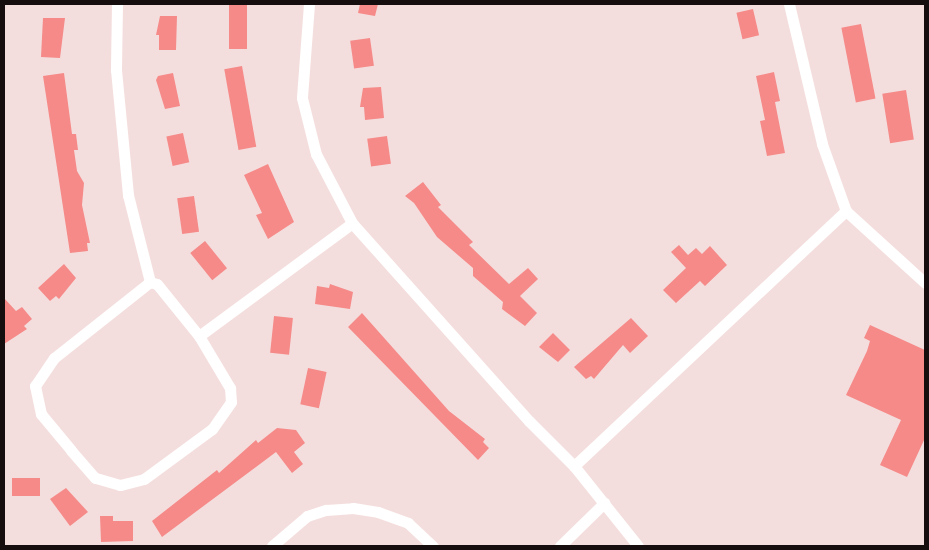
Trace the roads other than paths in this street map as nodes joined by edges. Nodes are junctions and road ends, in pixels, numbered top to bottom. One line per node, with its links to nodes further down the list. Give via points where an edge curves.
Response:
1 (117, 4): 6 (street, via 116,70 128,195)
2 (309, 4): 5 (street, via 302,98 316,154)
3 (789, 4): 4 (street, via 822,144)
4 (846, 211): 7 (street); 9 (street)
5 (352, 222): 8 (street); 9 (street, via 529,421)
6 (150, 282): 8 (street, via 156,284); 8 (street, via 54,358 34,386 41,414 95,478 120,485 144,479 226,414 231,402 230,388)
7 (925, 283)
8 (200, 336)
9 (574, 466): 10 (street)
10 (604, 503): 13 (street); 14 (street)
11 (272, 546): 12 (street, via 307,516 326,510 353,508 378,512 408,523)
12 (433, 546)
13 (560, 546)
14 (638, 546)

